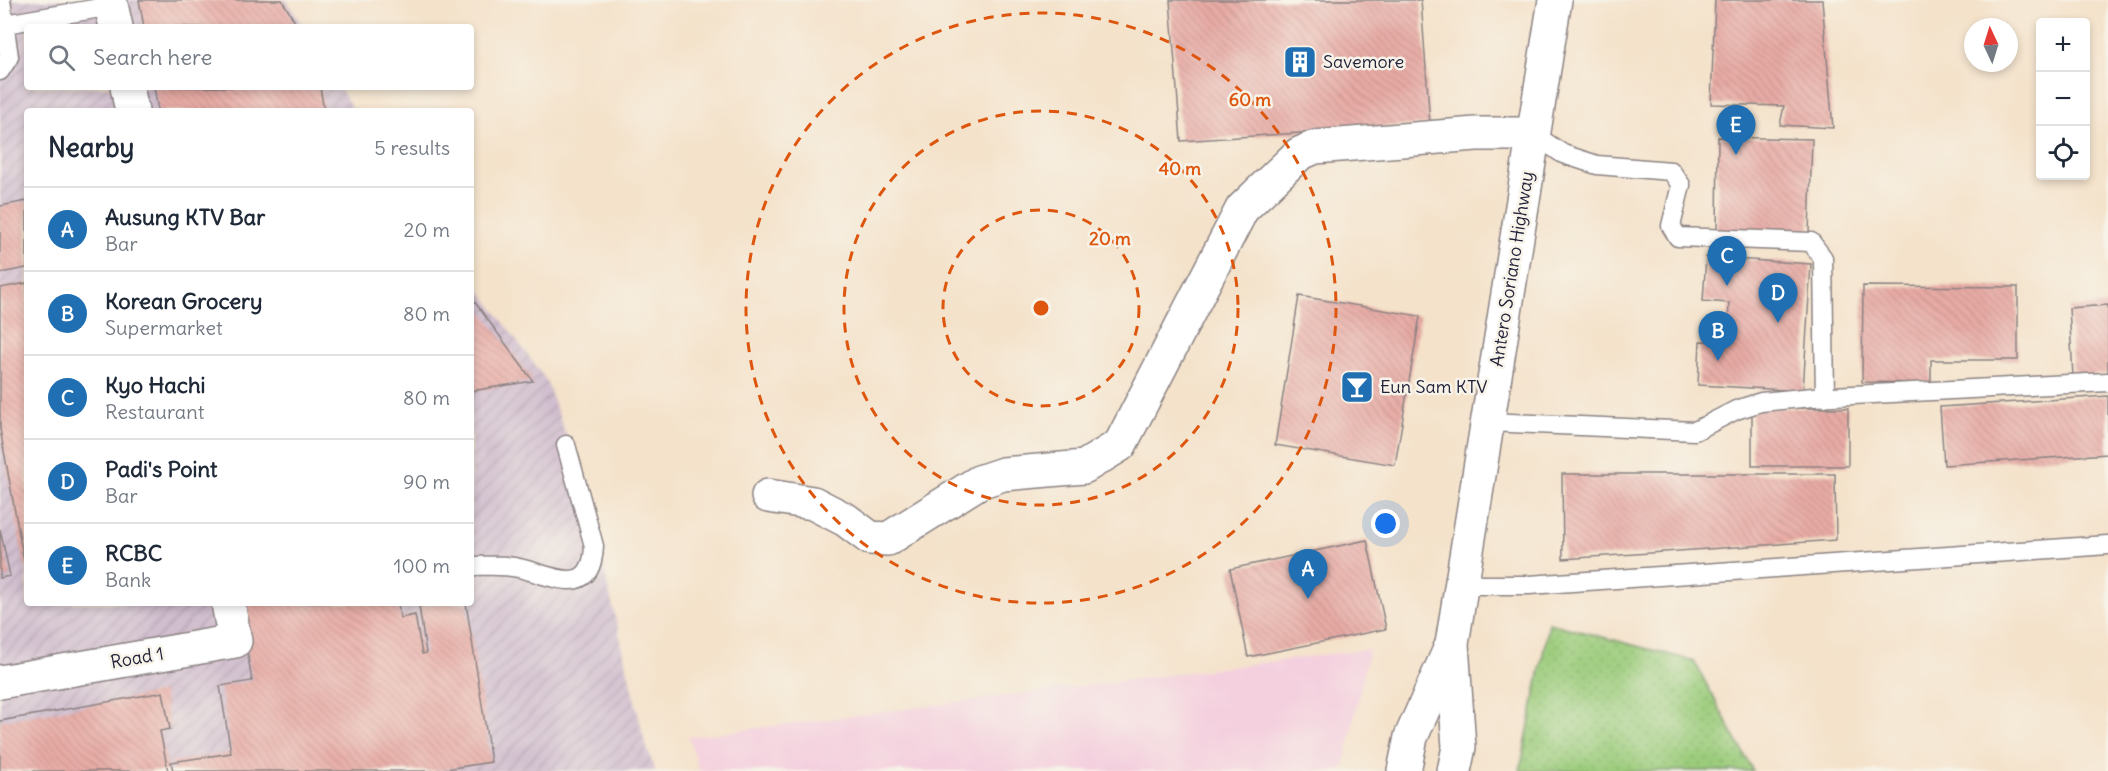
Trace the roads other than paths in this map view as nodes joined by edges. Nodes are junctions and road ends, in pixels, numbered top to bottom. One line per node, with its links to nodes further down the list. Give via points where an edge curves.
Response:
1 (1, 0): 4 (lane)
2 (1555, 0): 8 (street, Antero Soriano Highway)
3 (113, 11): 4 (lane)
4 (4, 24): 5 (lane, via 9,57)
5 (0, 71)
6 (128, 90): 7 (street)
7 (131, 108)
8 (1533, 134): 10 (lane, via 1563,154 1597,165 1671,171 1681,184 1671,226 1678,237 1811,242 1823,258); 11 (street, Antero Soriano Highway); 13 (street, via 1315,147 1299,153 1242,209 1120,445 1084,467 1003,474 979,482 888,539 870,538 813,502)
9 (2108, 382): 10 (lane)
10 (1825, 397): 11 (lane, via 1761,402 1695,431)
11 (1488, 422): 16 (street, Antero Soriano Highway)
12 (566, 445): 15 (lane, via 594,546 594,560 588,572 576,579 559,580 507,565)
13 (768, 496)
14 (2108, 545): 16 (lane, via 1529,585)
15 (474, 566)
16 (1461, 585): 18 (street, Antero Soriano Highway)
17 (229, 606): 19 (street, Road 1, via 235,641)
18 (1452, 644): 20 (street, Antero Soriano Highway, via 1411,737); 21 (street, Antero Soriano Highway, via 1459,747)
19 (0, 682)
20 (1404, 771)
21 (1454, 771)

